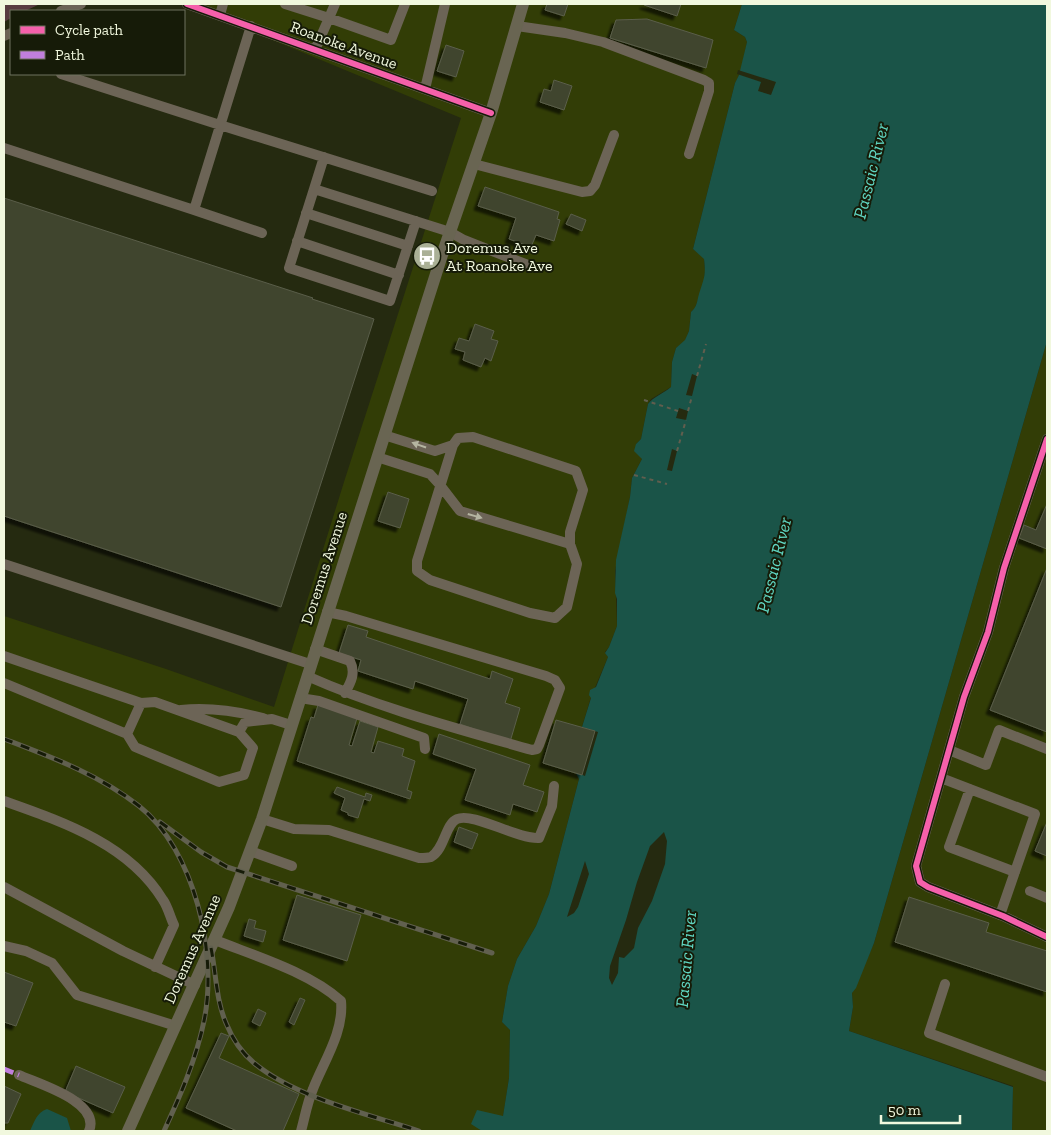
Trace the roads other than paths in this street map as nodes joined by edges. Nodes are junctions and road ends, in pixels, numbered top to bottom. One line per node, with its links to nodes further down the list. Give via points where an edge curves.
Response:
1 (81, 4): 9 (street)
2 (187, 4): 10 (street, Roanoke Avenue)
3 (224, 4): 10 (street)
4 (285, 4): 11 (street)
5 (335, 4): 11 (street)
6 (405, 4): 11 (street, via 391,40)
7 (445, 4): 16 (street)
8 (523, 4): 13 (main road, Doremus Avenue)
9 (64, 10)
10 (220, 15): 12 (street, Roanoke Avenue)
11 (329, 18): 14 (street)
12 (251, 26): 14 (street, Roanoke Avenue); 18 (street)
13 (517, 26): 17 (main road, Doremus Avenue); 21 (street, via 603,42 709,83)
14 (315, 50): 16 (street, Roanoke Avenue)
15 (65, 75): 18 (street)
16 (425, 89): 17 (street, Roanoke Avenue)
17 (491, 113): 23 (main road, Doremus Avenue)
18 (220, 125): 22 (street); 26 (street)
19 (614, 135): 23 (street, via 590,191 582,192)
20 (4, 148): 26 (street)
21 (689, 154)
22 (324, 157): 24 (street); 25 (street)
23 (474, 164): 30 (main road, Doremus Avenue)
24 (314, 189): 27 (street); 28 (street)
25 (432, 191)
26 (194, 210): 29 (street)
27 (306, 213): 31 (street); 32 (street)
28 (416, 221): 30 (street); 32 (street)
29 (262, 232)
30 (450, 232): 33 (street); 35 (main road, Doremus Avenue)
31 (297, 241): 34 (street); 34 (street, via 288,268 390,301)
32 (408, 246): 34 (street)
33 (533, 267)
34 (399, 275)
35 (384, 435): 37 (street, one-way to 35, via 435,451); 38 (main road, Doremus Avenue)
36 (1047, 439): 57 (street)
37 (453, 445): 39 (street); 40 (street, via 458,438 473,437 576,471 583,490 570,532)
38 (377, 457): 39 (street, via 430,474); 42 (main road, Doremus Avenue)
39 (440, 485): 40 (street, one-way to 40, via 460,511); 40 (street, via 417,561 417,570 430,580 555,618 567,607 577,564)
40 (570, 544)
41 (4, 564): 45 (street)
42 (327, 612): 43 (main road, Doremus Avenue); 47 (street, via 546,676 555,680 560,688 537,749 532,750)
43 (315, 649): 45 (main road, Doremus Avenue); 47 (street, via 350,662 354,668 352,681)
44 (4, 656): 49 (street)
45 (309, 670): 47 (street); 48 (main road, Doremus Avenue)
46 (4, 683): 54 (street)
47 (345, 693)
48 (300, 698): 52 (main road, Doremus Avenue); 55 (street, via 319,701 424,738)
49 (141, 703): 50 (street, via 155,702); 54 (street)
50 (178, 710): 51 (street, via 202,708 240,712); 53 (street)
51 (272, 720): 52 (street); 53 (street, via 245,722)
52 (291, 725): 62 (main road, Doremus Avenue)
53 (239, 732): 54 (street, via 254,748 244,775 218,782 136,747)
54 (127, 734)
55 (425, 749)
56 (1047, 749): 57 (street, via 999,730 986,764)
57 (949, 750): 58 (street)
58 (941, 778): 60 (street); 69 (street, via 916,866 920,882)
59 (554, 786): 62 (street, via 552,806 539,838 467,818 456,819 431,857 419,858 329,830 294,829)
60 (970, 789): 65 (street, via 1035,814); 65 (street, via 949,847)
61 (4, 801): 73 (street, via 101,840 143,873 164,901 174,925)
62 (262, 819): 63 (main road, Doremus Avenue)
63 (250, 852): 64 (street); 71 (main road, Doremus Avenue)
64 (292, 866)
65 (1015, 872): 69 (street)
66 (4, 887): 73 (street)
67 (1030, 891): 68 (street)
68 (1047, 898)
69 (1000, 915): 70 (street)
70 (1047, 937)
71 (215, 940): 74 (main road, Doremus Avenue); 81 (street, via 300,974 328,989 342,1001 343,1014 311,1094)
72 (4, 946): 76 (street, via 26,951 52,964 77,995)
73 (155, 967): 74 (street)
74 (195, 984): 76 (main road, Doremus Avenue)
75 (945, 984): 78 (street, via 930,1033)
76 (176, 1026): 80 (main road, Doremus Avenue)
77 (19, 1076): 79 (street, via 77,1101 89,1116)
78 (1047, 1077)
79 (90, 1131)
80 (128, 1131)
81 (301, 1131)

